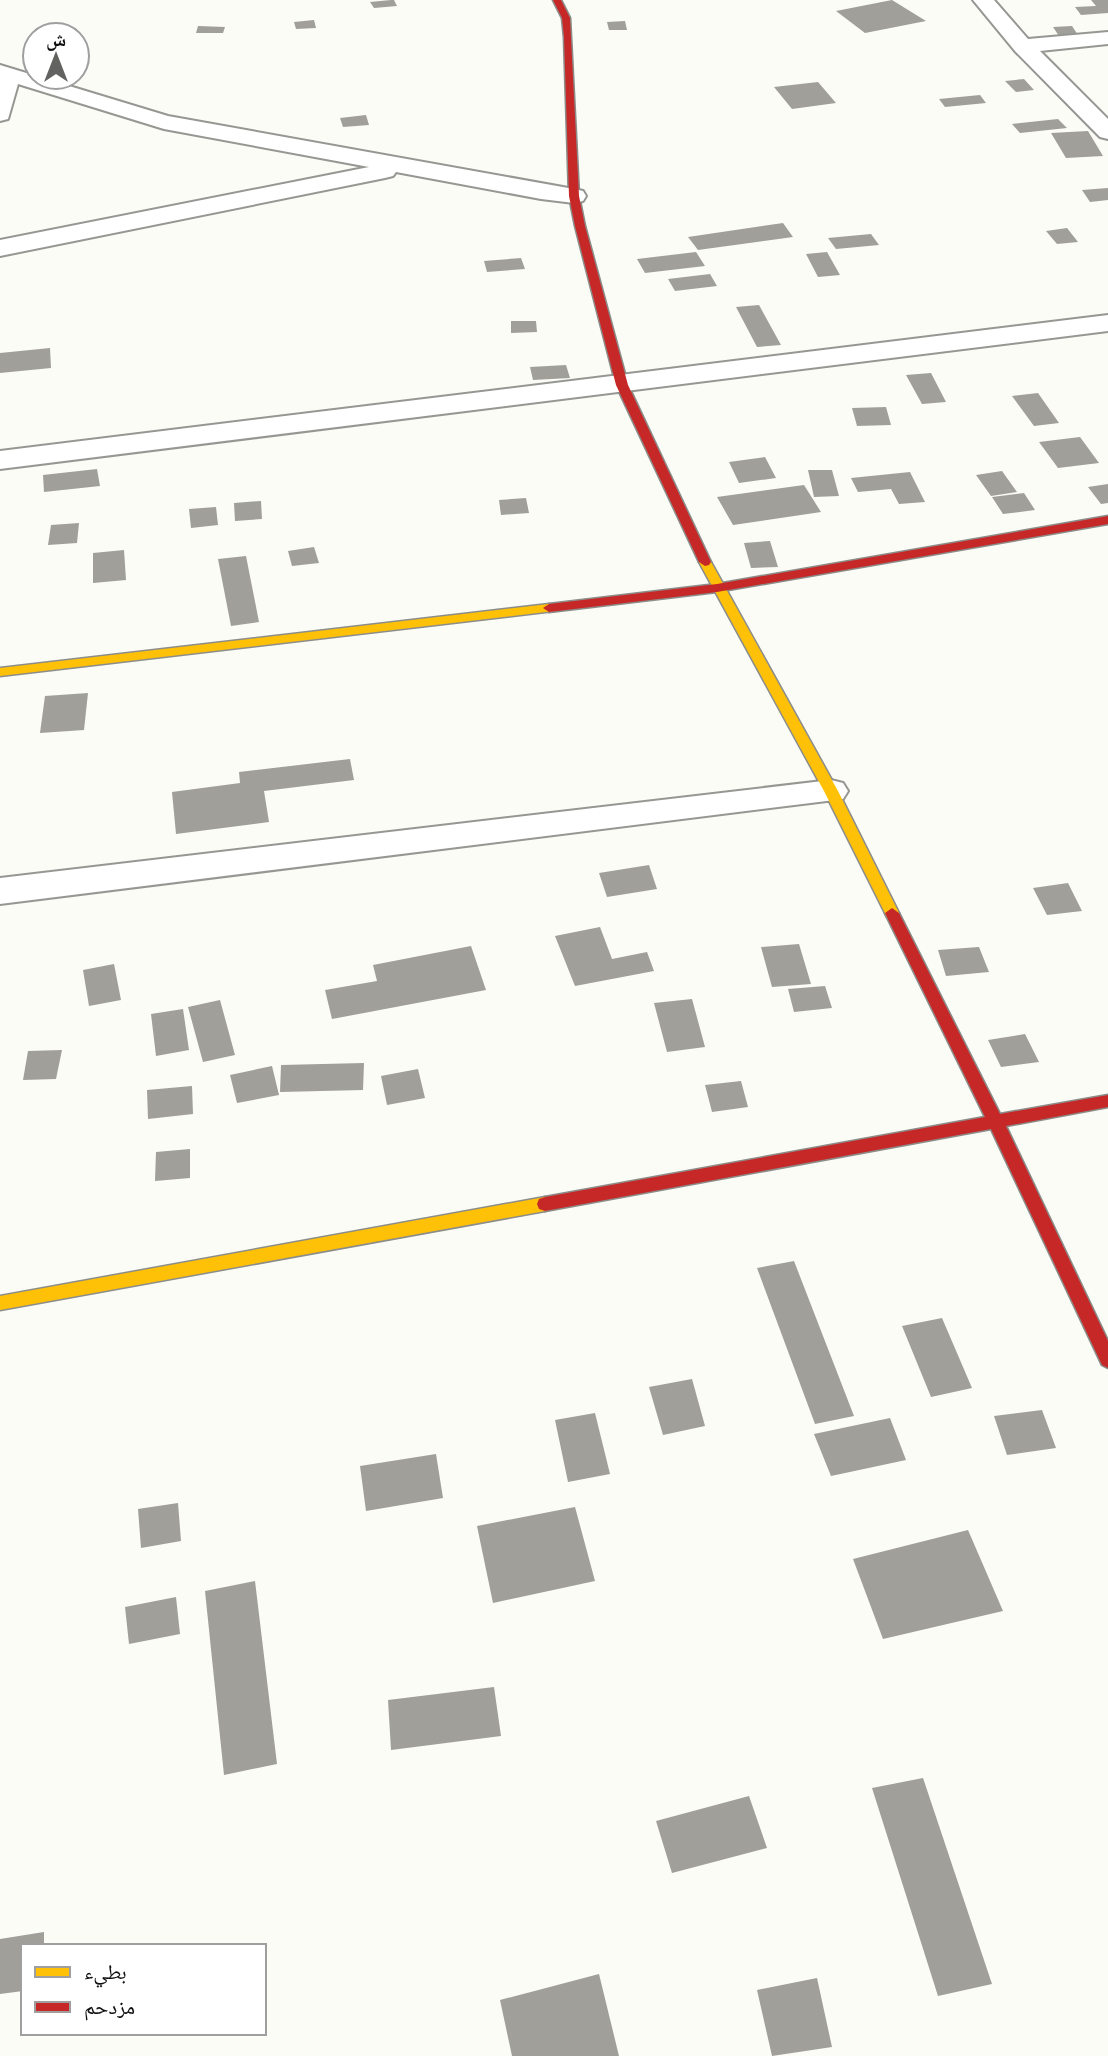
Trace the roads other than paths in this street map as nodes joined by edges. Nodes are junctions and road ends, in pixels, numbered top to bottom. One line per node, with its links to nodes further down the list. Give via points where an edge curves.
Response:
1 (557, 0): 9 (street, via 568,37)
2 (983, 0): 4 (street)
3 (1108, 38): 4 (street)
4 (1023, 46): 7 (street)
5 (5, 73): 6 (street); 8 (street, via 164,122)
6 (0, 114)
7 (1108, 132)
8 (404, 167): 9 (street); 10 (street)
9 (574, 195): 12 (street)
10 (0, 248)
11 (1108, 323): 12 (street)
12 (622, 385): 13 (street); 15 (street)
13 (0, 460)
14 (1108, 520): 15 (street)
15 (717, 589): 16 (street); 17 (street)
16 (0, 673)
17 (831, 791): 18 (street); 20 (street)
18 (0, 891)
19 (1108, 1101): 20 (street)
20 (996, 1122): 21 (street); 22 (street)
21 (0, 1303)
22 (1108, 1360)

